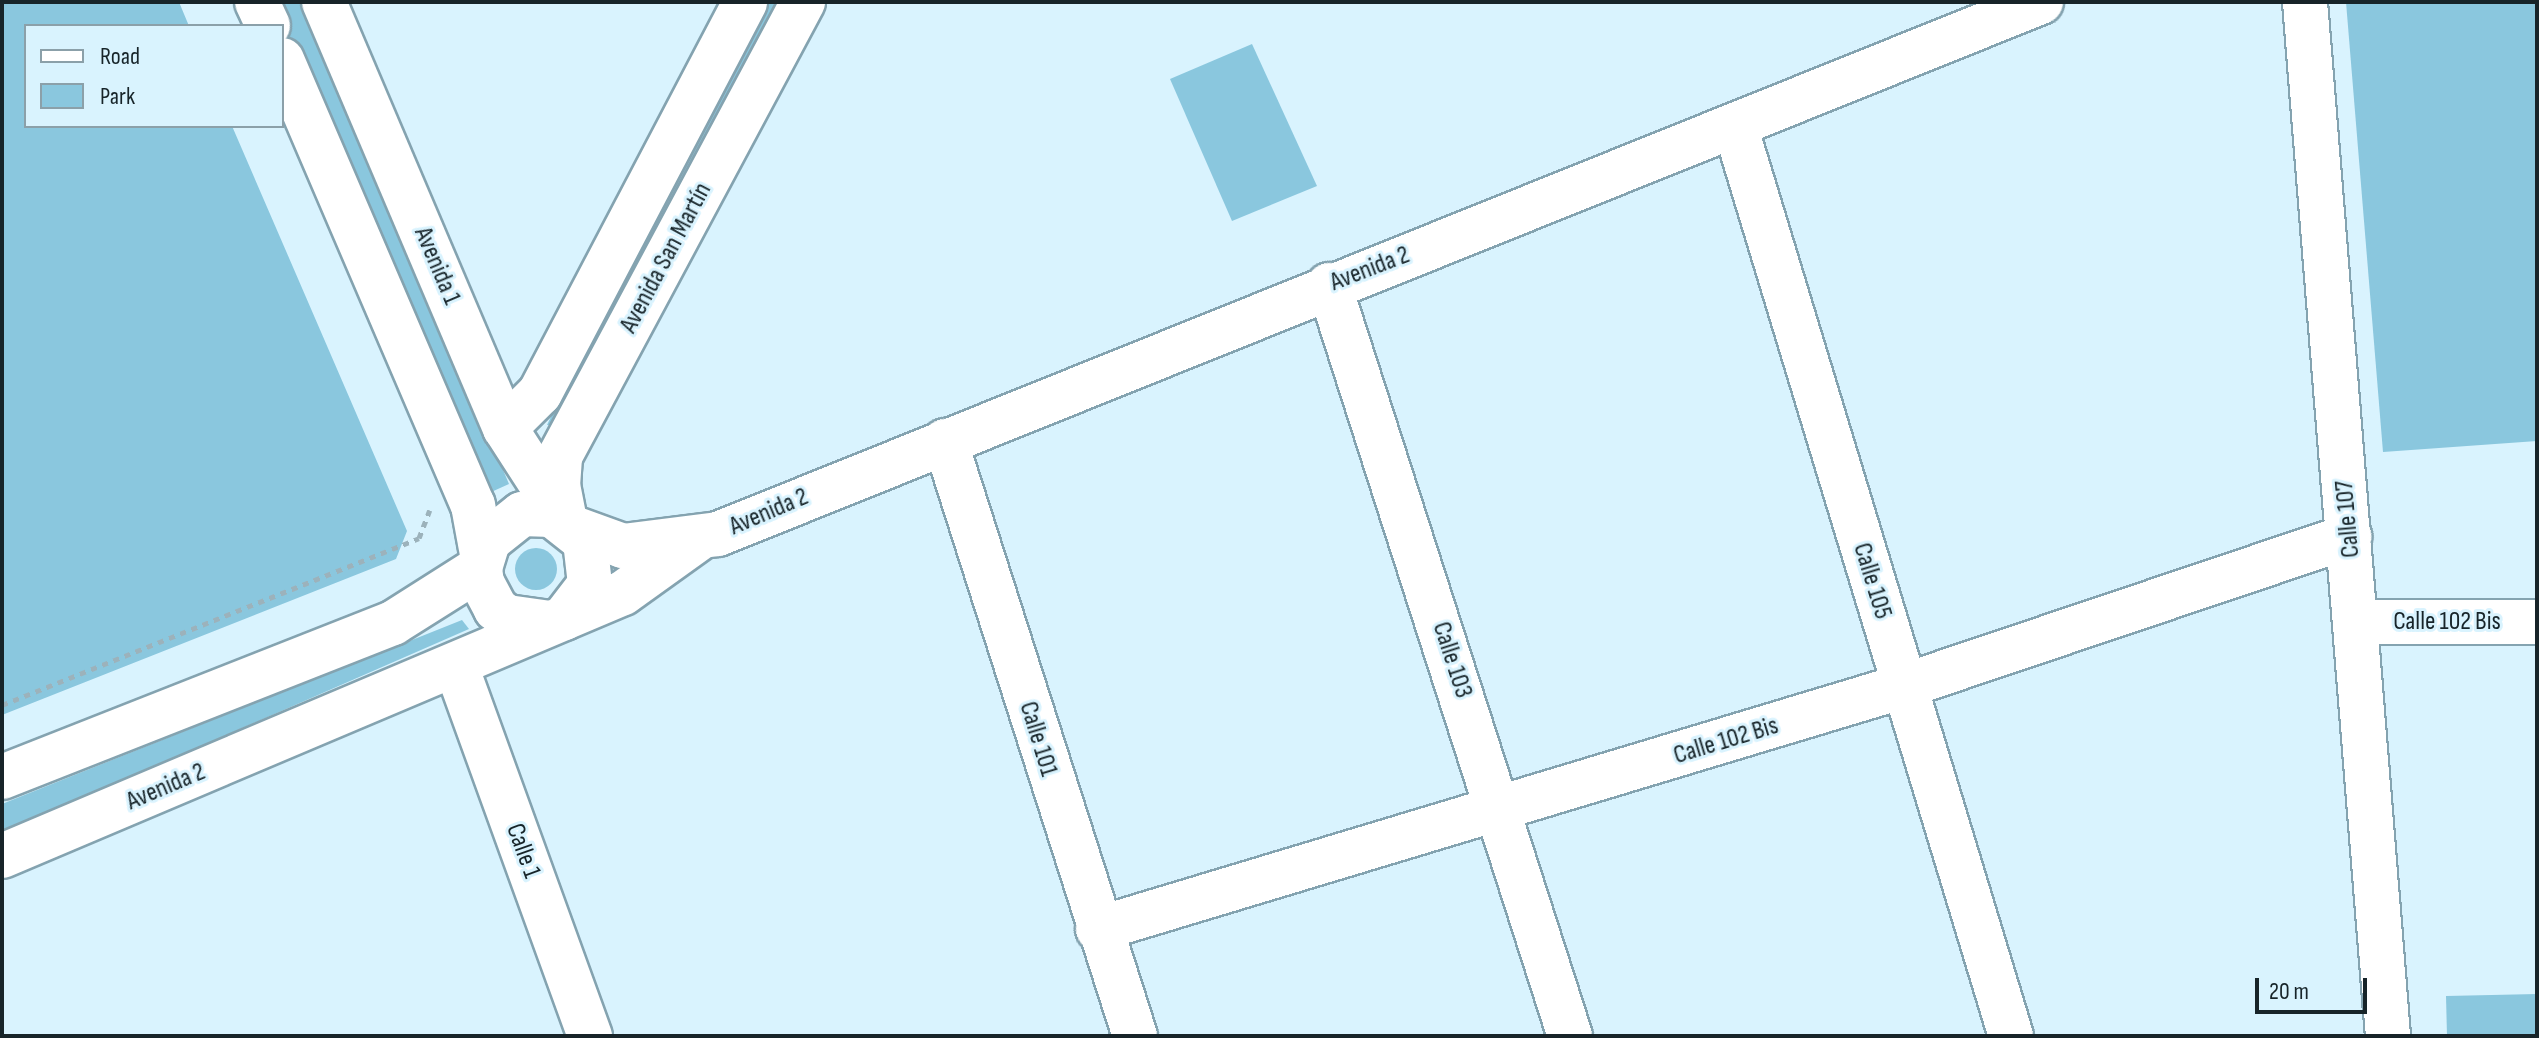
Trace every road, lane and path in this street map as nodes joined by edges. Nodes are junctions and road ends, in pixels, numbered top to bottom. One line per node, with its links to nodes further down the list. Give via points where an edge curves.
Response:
1 (257, 2): 7 (street)
2 (324, 2): 11 (street, Avenida 1)
3 (745, 2): 11 (street, Avenida San Martín, via 540,393)
4 (803, 2): 14 (street, Avenida San Martín, via 560,456 558,486)
5 (2041, 2): 9 (street, Avenida 2)
6 (2305, 2): 15 (street, Calle 107)
7 (267, 24)
8 (284, 65): 13 (street)
9 (1735, 126): 10 (street, Avenida 2); 22 (street, Calle 105)
10 (1329, 285): 12 (street, Avenida 2); 25 (street, Calle 103)
11 (505, 428): 14 (street, Avenida 1)
12 (945, 441): 16 (street, Avenida 2); 27 (street, Calle 101)
13 (451, 458): 17 (street, via 473,505); 23 (path, via 419,538)
14 (571, 525): 16 (street, Avenida 2, via 623,546); 17 (street, Avenida 2, via 522,514 497,529); 18 (street, Avenida 2, via 593,570 584,597)
15 (2349, 536): 19 (street, Calle 107); 22 (street, Calle 102 Bis)
16 (700, 538): 18 (street, Avenida 2, via 623,593)
17 (481, 561): 18 (street, via 496,609 521,623); 24 (street, Avenida 2, via 393,623)
18 (557, 620): 21 (street, Avenida 2)
19 (2357, 622): 20 (street, Calle 102 Bis); 32 (street, Calle 107)
20 (2537, 622)
21 (456, 666): 26 (street, Avenida 2); 28 (street, Calle 1)
22 (1904, 686): 25 (street, Calle 102 Bis); 31 (street, Calle 105)
23 (2, 705)
24 (2, 777)
25 (1502, 809): 27 (street, Calle 102 Bis); 30 (street, Calle 103)
26 (2, 856)
27 (1098, 929): 29 (street, Calle 101)
28 (590, 1036)
29 (1135, 1036)
30 (1570, 1036)
31 (2011, 1036)
32 (2388, 1036)

